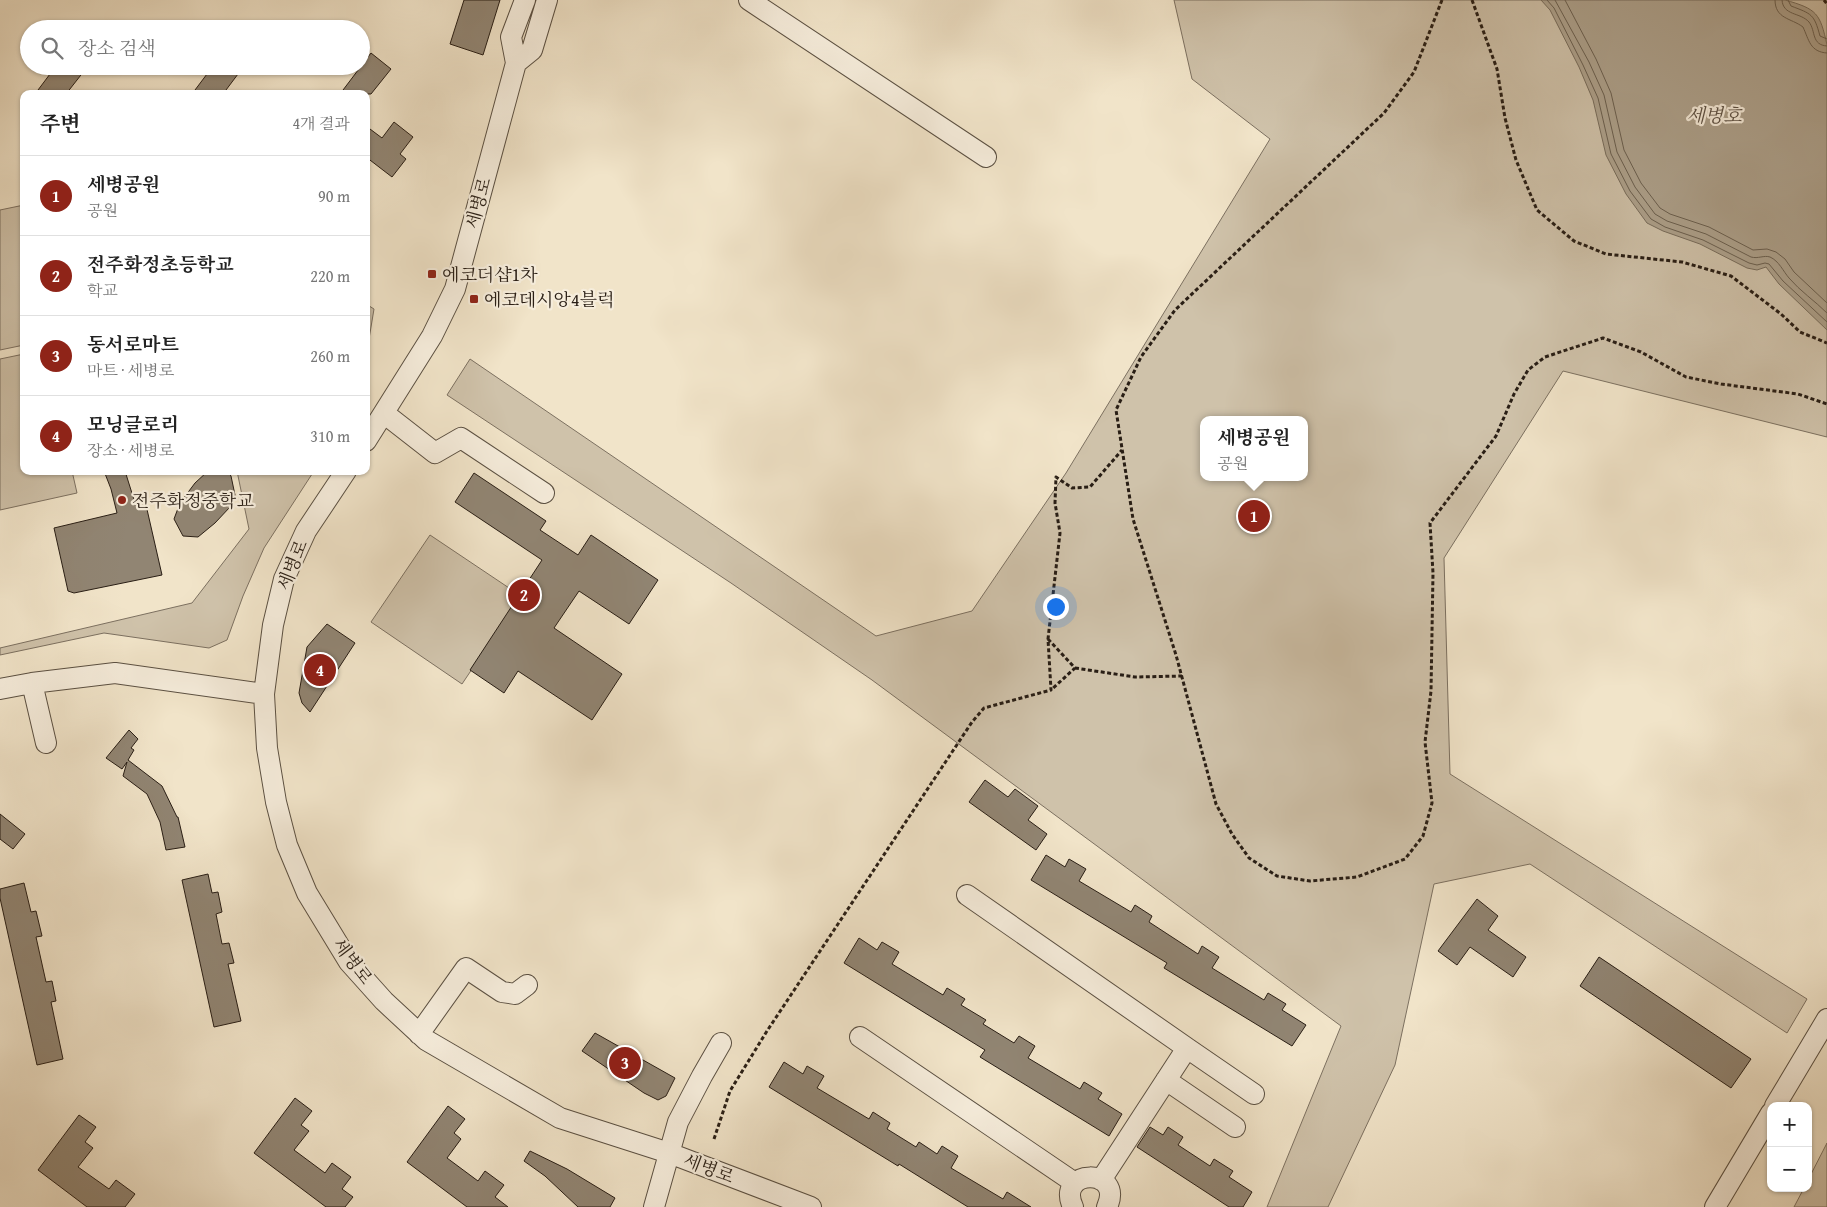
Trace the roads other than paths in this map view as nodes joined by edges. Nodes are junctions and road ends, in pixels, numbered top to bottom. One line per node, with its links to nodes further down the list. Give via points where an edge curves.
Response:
1 (525, 0): 4 (street, 세병로, via 511,37)
2 (547, 0): 4 (street, 세병로, via 532,50)
3 (749, 0): 5 (street)
4 (516, 64): 6 (street, 세병로, via 455,288 432,336)
5 (986, 157)
6 (385, 414): 7 (street, 세병로); 9 (street, via 435,453 462,438)
7 (370, 435)
8 (343, 475): 12 (street, 세병로, via 306,531 284,579 273,625)
9 (544, 493)
10 (32, 683): 11 (street); 12 (street, via 115,673); 13 (street)
11 (0, 689)
12 (264, 694): 17 (street, 세병로, via 267,748 276,802 287,845 307,893 349,962)
13 (46, 743)
14 (967, 895): 20 (street)
15 (527, 986): 17 (street, via 516,994 502,992 466,968)
16 (1827, 1019): 23 (street)
17 (419, 1034): 26 (street, 세병로, via 560,1118)
18 (860, 1037): 28 (street)
19 (721, 1043): 26 (street, via 678,1122)
20 (1187, 1048): 21 (street); 22 (street)
21 (1166, 1080): 25 (street); 27 (street)
22 (1254, 1094)
23 (1777, 1102)
24 (1767, 1120): 33 (street)
25 (1235, 1127)
26 (669, 1153): 29 (street); 30 (street, 세병로)
27 (1101, 1180): 28 (street, via 1092,1176); 32 (street, via 1110,1195)
28 (1075, 1183): 31 (street, via 1070,1195)
29 (654, 1207)
30 (811, 1207)
31 (1073, 1207)
32 (1106, 1207)
33 (1715, 1207)

